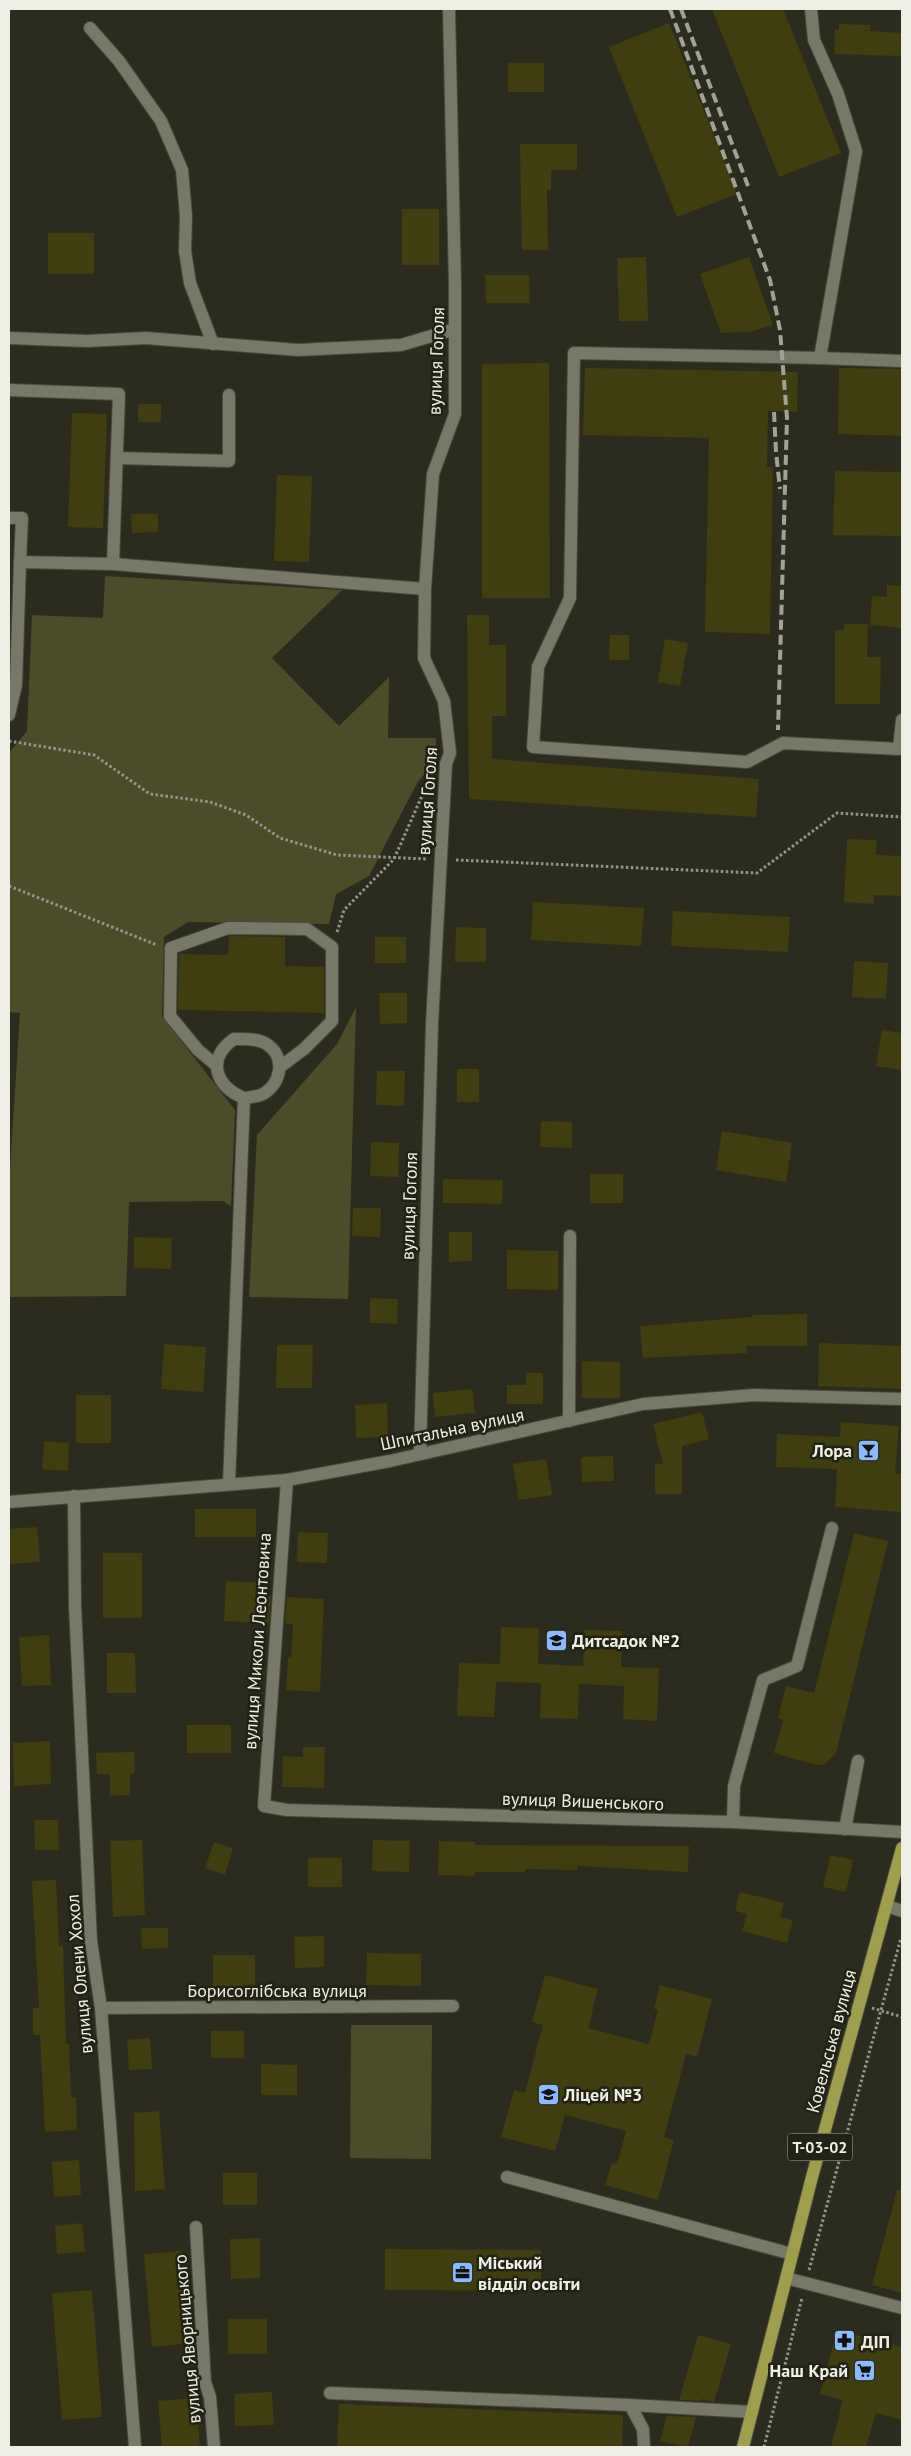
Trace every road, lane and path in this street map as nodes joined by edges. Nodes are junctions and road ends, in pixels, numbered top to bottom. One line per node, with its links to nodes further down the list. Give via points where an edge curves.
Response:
1 (449, 9): 4 (street, вулиця Гоголя)
2 (811, 9): 7 (street, via 814,40 838,94 856,151)
3 (90, 28): 6 (street, via 119,61 161,121 182,170 185,251 190,283)
4 (455, 329): 6 (street, via 401,345 298,350); 15 (street, вулиця Гоголя, via 455,414 433,474)
5 (9, 338): 6 (street, via 87,341 146,338)
6 (213, 344)
7 (820, 358): 8 (street); 17 (street, via 574,353 570,598 538,667 533,747 746,762 783,743 898,748)
8 (902, 361)
9 (9, 390): 11 (street, via 119,394)
10 (229, 395): 11 (street, via 229,461)
11 (117, 458): 14 (street)
12 (9, 518): 13 (street, via 22,518)
13 (20, 562): 14 (street); 16 (street, via 16,684)
14 (113, 564): 15 (street)
15 (426, 589): 18 (street, вулиця Гоголя, via 424,658 444,701 450,753)
16 (9, 715)
17 (902, 720)
18 (446, 764): 20 (path, via 426,783 394,859 344,910); 28 (street, вулиця Гоголя, via 432,1024)
19 (9, 886): 21 (path)
20 (332, 947): 21 (street, via 307,929 228,928 171,948); 23 (street, via 332,1021)
21 (171, 951): 22 (street, via 170,1016 198,1050)
22 (217, 1066): 23 (street, via 226,1044 234,1039 252,1039 268,1044 276,1053); 24 (street, via 225,1088)
23 (280, 1067): 24 (street, via 275,1083 264,1093)
24 (244, 1098): 30 (street)
25 (570, 1236): 27 (street)
26 (902, 1399): 27 (street, Шпитальна вулиця, via 754,1394 643,1404)
27 (569, 1420): 28 (street, Шпитальна вулиця)
28 (420, 1454): 29 (street, Шпитальна вулиця)
29 (287, 1480): 30 (street, Шпитальна вулиця); 35 (street, вулиця Миколи Леонтовича)
30 (230, 1484): 31 (street, Шпитальна вулиця)
31 (74, 1496): 32 (street, Шпитальна вулиця); 45 (street, вулиця Олени Хохол, via 75,1606 91,1941)
32 (9, 1502)
33 (832, 1528): 36 (street, via 796,1666 763,1680 734,1786)
34 (858, 1761): 37 (street)
35 (264, 1806): 36 (street, вулиця Вишенського, via 297,1811)
36 (733, 1822): 37 (street, вулиця Вишенського)
37 (846, 1829): 38 (street, вулиця Вишенського)
38 (902, 1832)
39 (902, 1848): 40 (main road, Ковельська вулиця / Т-03-02)
40 (887, 1906): 41 (street); 43 (main road, Ковельська вулиця / Т-03-02)
41 (902, 1911)
42 (901, 1938): 46 (path)
43 (860, 2005): 46 (path); 50 (main road, Ковельська вулиця / Т-03-02)
44 (453, 2006): 45 (street, Борисоглібська вулиця)
45 (101, 2008): 57 (street, вулиця Олени Хохол)
46 (881, 2011): 47 (path); 52 (path)
47 (902, 2017)
48 (507, 2177): 50 (street)
49 (196, 2227): 58 (street, вулиця Яворницького, via 205,2382 210,2397)
50 (792, 2254): 51 (main road, Ковельська вулиця / Т-03-02)
51 (786, 2278): 52 (street); 56 (main road, Ковельська вулиця / Т-03-02)
52 (806, 2283): 53 (street); 61 (path)
53 (902, 2308)
54 (330, 2393): 55 (street)
55 (630, 2405): 56 (street); 59 (street, via 643,2429)
56 (752, 2412): 60 (main road, Ковельська вулиця / Т-03-02)
57 (135, 2447)
58 (214, 2447)
59 (644, 2447)
60 (743, 2447)
61 (764, 2447)

